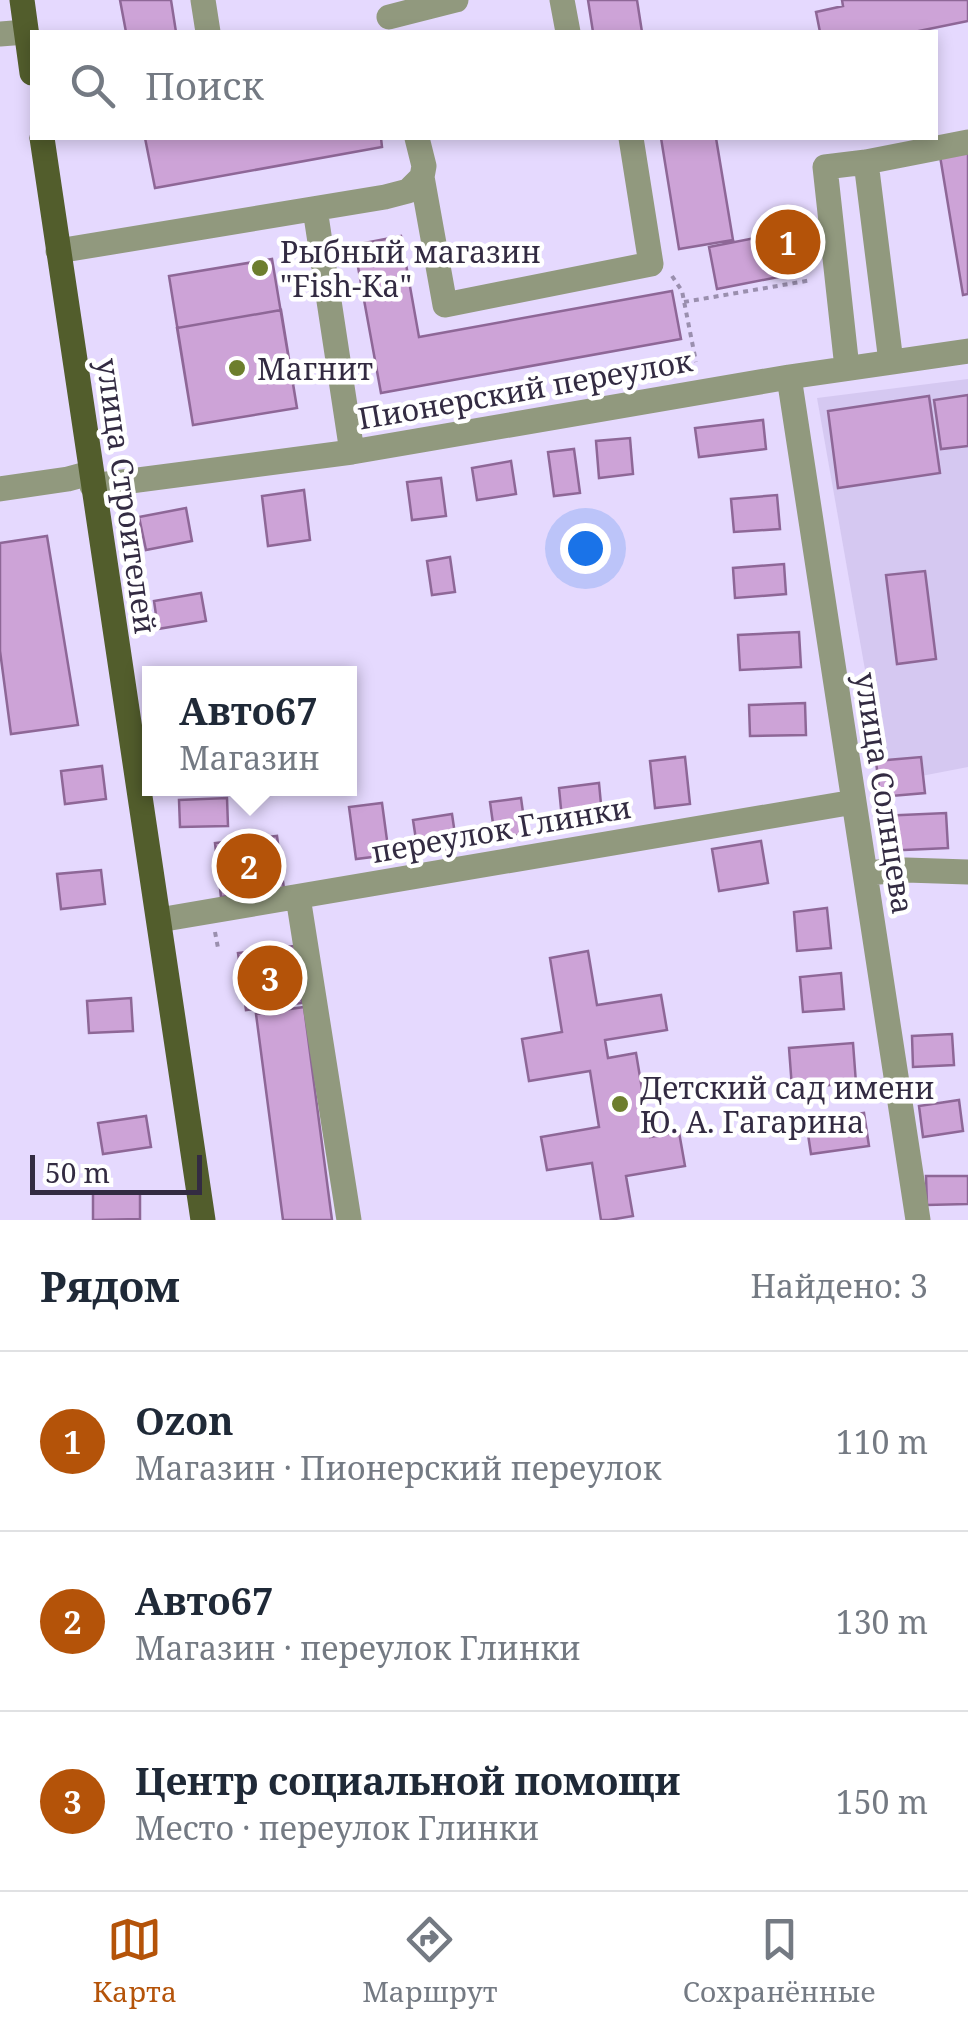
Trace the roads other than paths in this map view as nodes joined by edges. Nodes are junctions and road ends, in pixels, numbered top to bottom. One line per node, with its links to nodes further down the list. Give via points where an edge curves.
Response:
1 (22, 0): 8 (main road)
2 (203, 0): 6 (street)
3 (456, 0): 5 (street)
4 (562, 0): 7 (street)
5 (385, 16)
6 (208, 30)
7 (568, 30)
8 (26, 32): 9 (street); 10 (main road)
9 (0, 34)
10 (30, 60)
11 (42, 140): 18 (main road, улица Строителей)
12 (418, 140): 16 (street)
13 (630, 140): 16 (street, via 651,264 445,305)
14 (968, 142): 15 (street)
15 (866, 162): 20 (street); 21 (street, via 825,167)
16 (422, 177): 17 (street, via 408,191)
17 (315, 209): 18 (street); 23 (street)
18 (58, 251): 24 (main road, улица Строителей)
19 (968, 351): 20 (street, Пионерский переулок)
20 (892, 362): 21 (street, Пионерский переулок)
21 (847, 368): 22 (street, Пионерский переулок)
22 (789, 377): 23 (street, Пионерский переулок); 26 (street, улица Солнцева)
23 (352, 452): 24 (street, Пионерский переулок)
24 (91, 480): 25 (street, Пионерский переулок); 30 (main road, улица Строителей)
25 (0, 489)
26 (854, 802): 28 (street, улица Солнцева); 29 (street, переулок Глинки)
27 (968, 872): 28 (street)
28 (865, 873): 33 (street, улица Солнцева)
29 (298, 896): 30 (street, переулок Глинки); 32 (street)
30 (159, 920): 31 (main road, улица Строителей)
31 (202, 1220)
32 (349, 1220)
33 (918, 1220)

